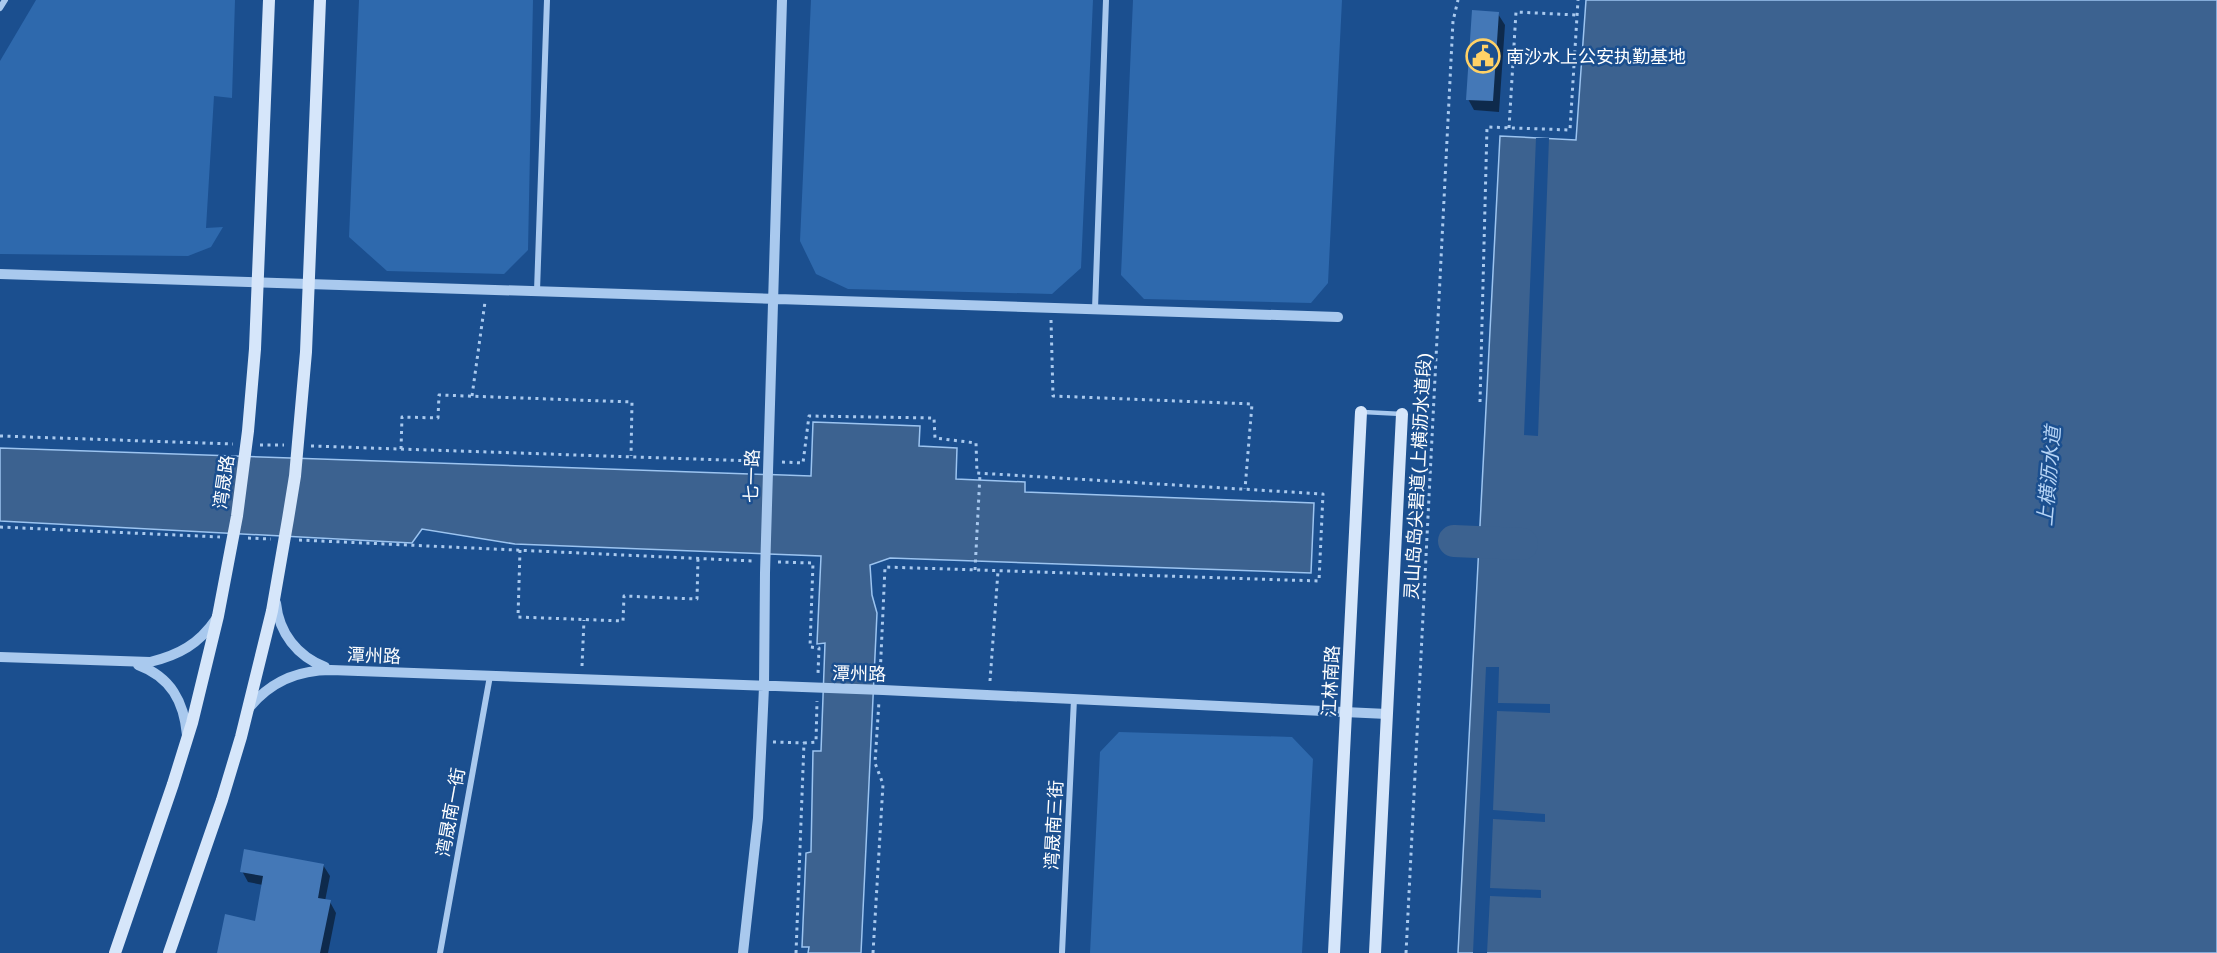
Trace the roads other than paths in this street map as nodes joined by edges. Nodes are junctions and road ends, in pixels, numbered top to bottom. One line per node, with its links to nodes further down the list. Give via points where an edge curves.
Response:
1 (4, 0): 7 (street)
2 (269, 0): 9 (main road, 湾晟路)
3 (320, 0): 10 (main road)
4 (547, 0): 11 (street)
5 (782, 0): 12 (street, 七一路)
6 (1106, 0): 13 (street)
7 (0, 8)
8 (0, 274): 9 (street)
9 (258, 282): 10 (street); 18 (main road, 湾晟路, via 248,431)
10 (309, 284): 11 (street); 17 (main road, via 299,432)
11 (537, 291): 12 (street)
12 (773, 299): 13 (street); 23 (street, 七一路)
13 (1095, 309): 14 (street)
14 (1338, 317)
15 (1361, 411): 16 (lane); 26 (main road, 江林南路)
16 (1402, 414): 27 (main road)
17 (275, 594): 21 (street, via 284,633 296,650); 25 (main road)
18 (218, 616): 20 (street, via 206,634 171,657); 28 (main road, 湾晟路)
19 (0, 657): 20 (street)
20 (129, 662): 28 (street, via 149,669 178,697)
21 (331, 670): 22 (street, 潭州路); 25 (street, 潭州路, via 304,672 278,682)
22 (490, 676): 23 (street, 潭州路); 31 (street, 湾晟南一街)
23 (764, 687): 24 (street, 潭州路); 32 (street, 七一路, via 758,818)
24 (1074, 699): 26 (street, 潭州路); 33 (street, 湾晟南三街)
25 (248, 709): 30 (main road, via 222,800)
26 (1346, 712): 27 (street, 潭州路); 34 (main road, 江林南路)
27 (1387, 714): 35 (main road)
28 (188, 736): 29 (main road, 湾晟路)
29 (115, 953)
30 (169, 953)
31 (440, 953)
32 (743, 953)
33 (1062, 953)
34 (1334, 953)
35 (1375, 953)

